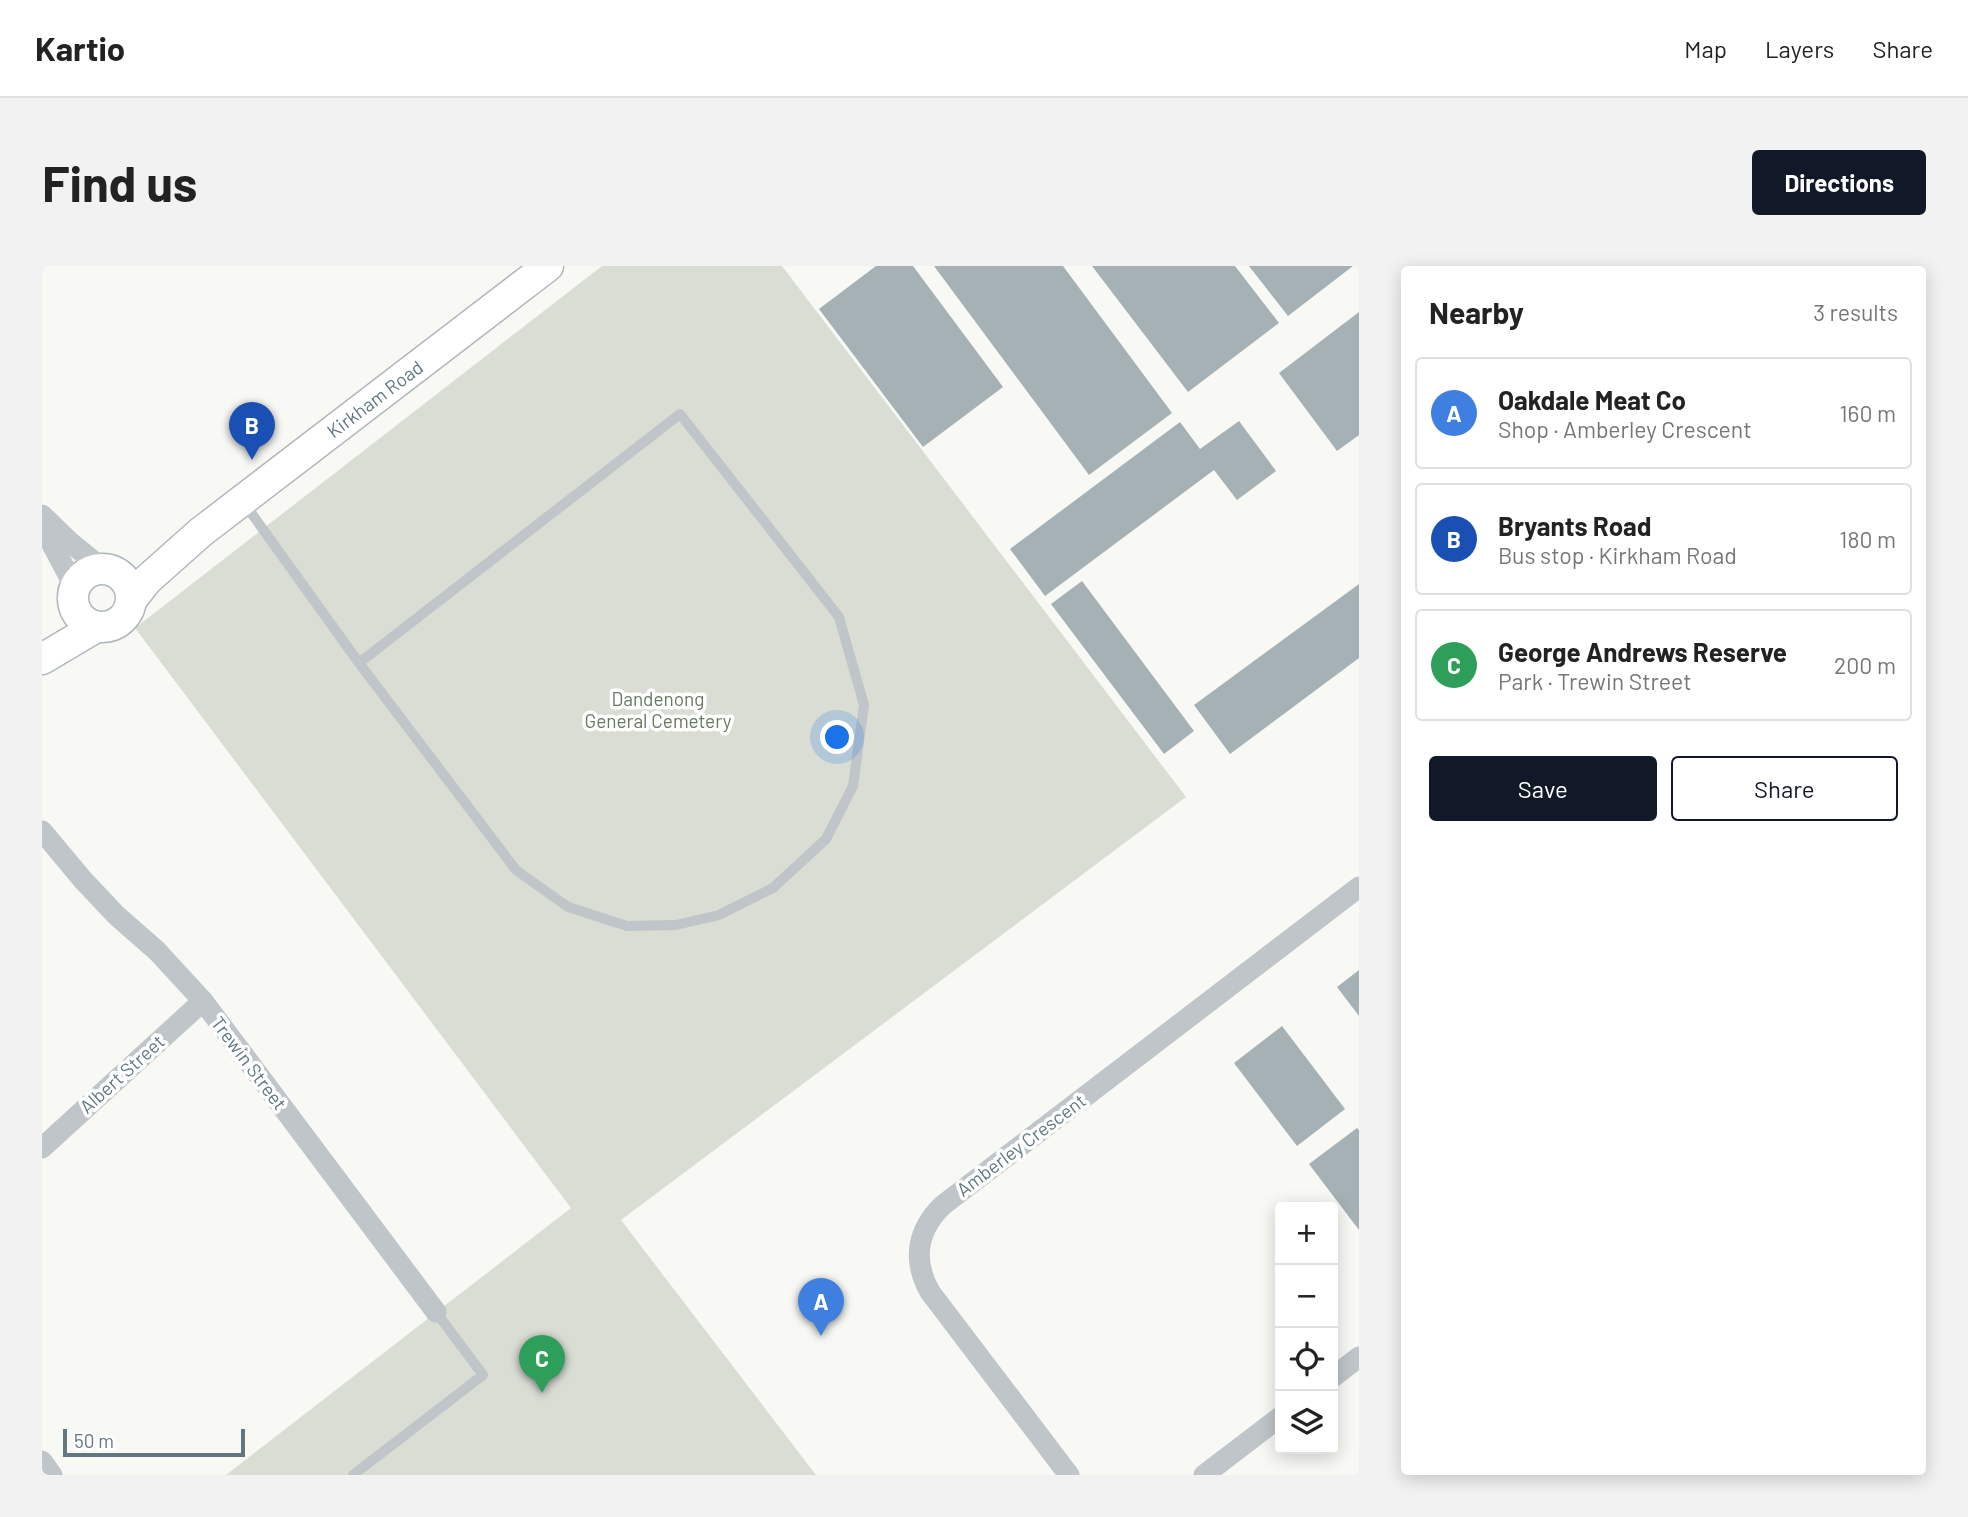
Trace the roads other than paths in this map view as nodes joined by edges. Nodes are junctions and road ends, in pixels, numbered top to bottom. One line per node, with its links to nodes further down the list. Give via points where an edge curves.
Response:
1 (548, 266): 2 (street, Kirkham Road)
2 (242, 500): 5 (street, Kirkham Road); 12 (lane)
3 (42, 515): 6 (street, via 79,550)
4 (42, 525): 7 (street)
5 (201, 532): 6 (street, Kirkham Road); 8 (street, Kirkham Road)
6 (110, 570): 7 (street, via 86,574); 8 (street, via 128,583)
7 (74, 596): 9 (street, via 81,619); 10 (street)
8 (132, 599): 9 (street, via 120,622)
9 (96, 627): 11 (street)
10 (42, 643)
11 (42, 659)
12 (359, 663): 12 (lane, via 516,870 568,907 627,926 676,925 719,915 773,888 826,839 853,786 864,705 839,617 680,414)
13 (42, 831): 15 (street, Trewin Street, via 116,915)
14 (1359, 887): 24 (street, Amberley Crescent, via 943,1205 922,1233 920,1269 929,1292)
15 (202, 1000): 16 (street, Albert Street); 17 (street, Trewin Street)
16 (42, 1148)
17 (436, 1312): 23 (lane, via 483,1375)
18 (1359, 1357): 19 (street)
19 (1338, 1373)
20 (1275, 1421): 25 (street)
21 (42, 1461): 22 (street)
22 (52, 1475)
23 (353, 1475)
24 (1069, 1475)
25 (1205, 1475)

